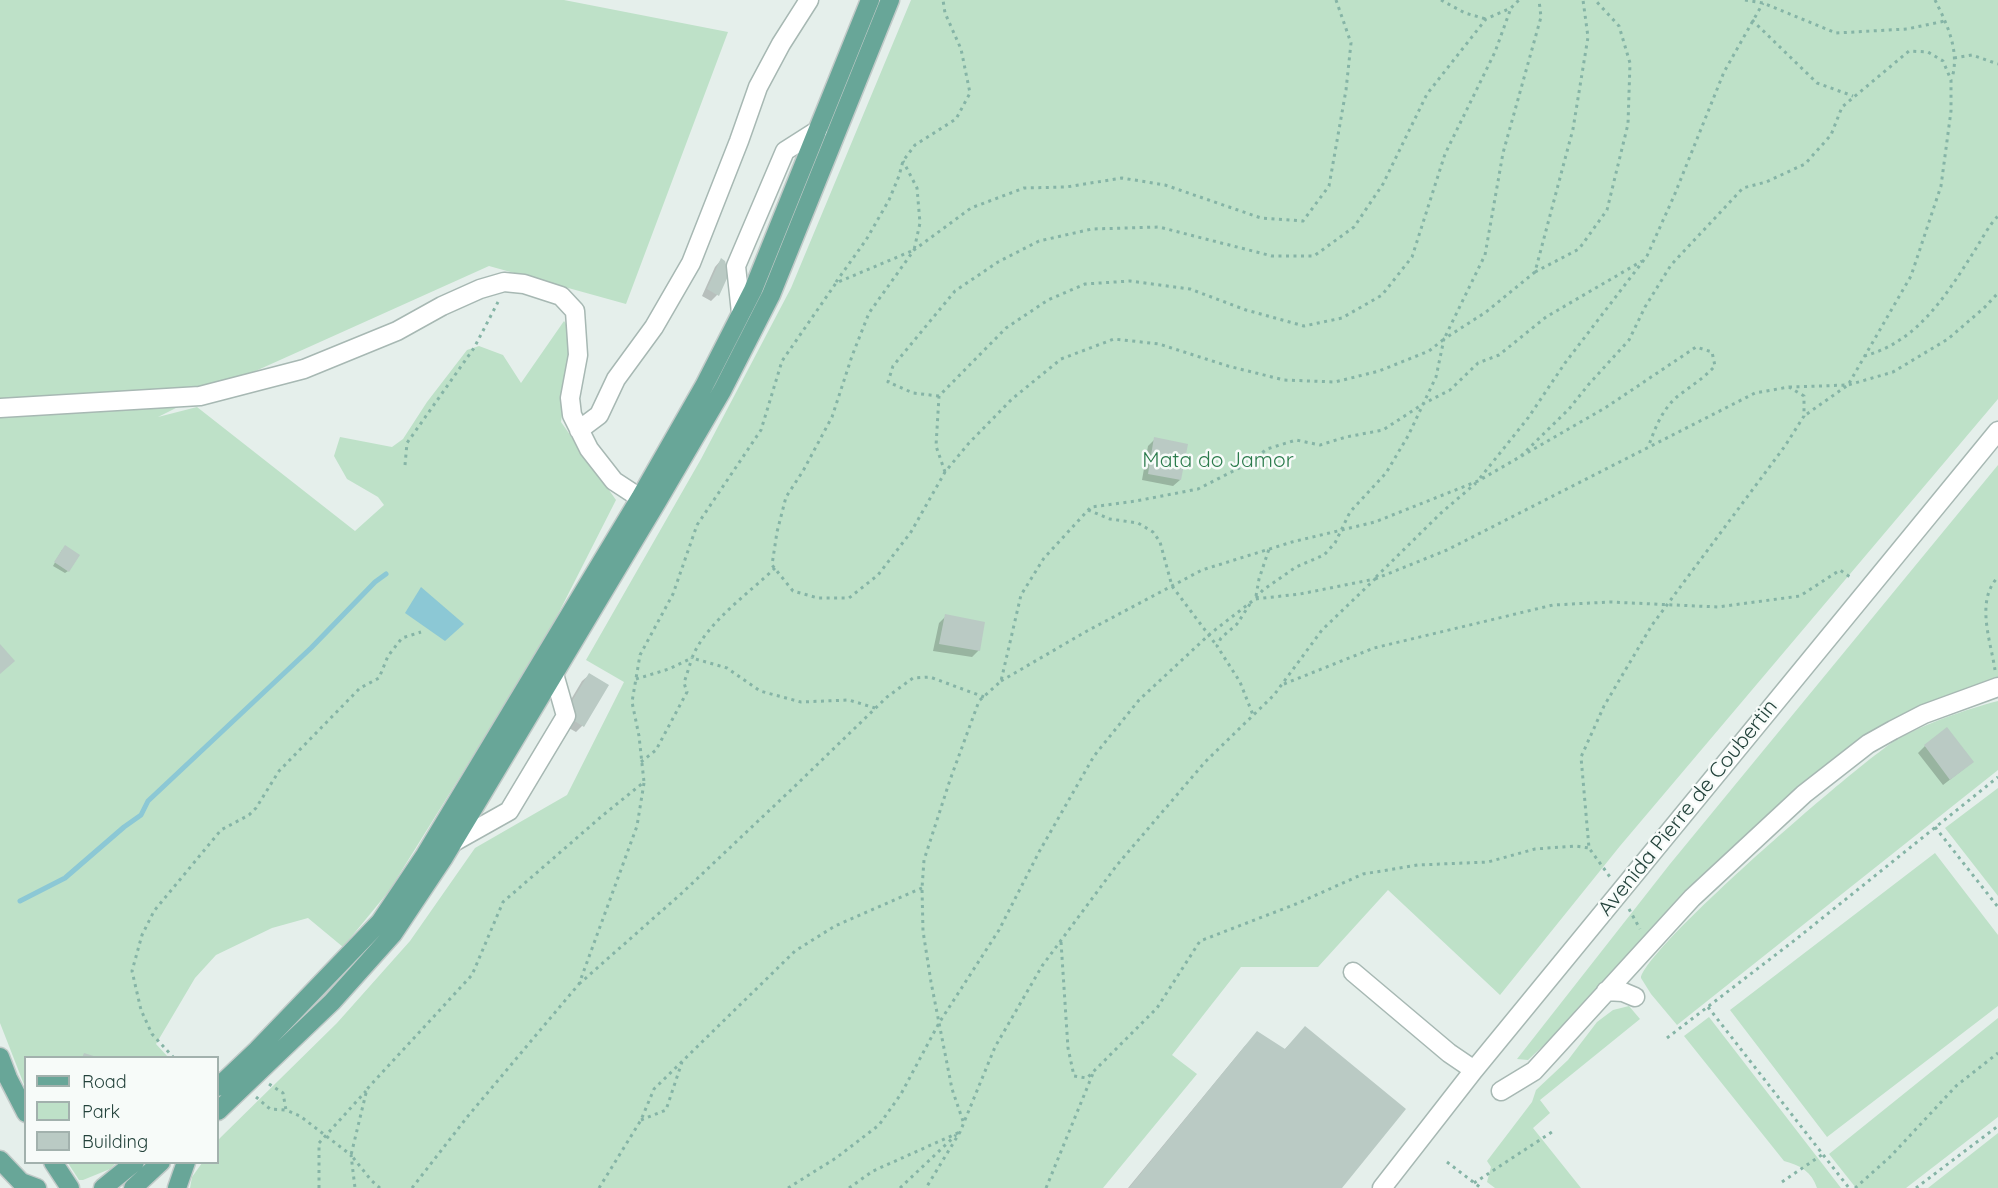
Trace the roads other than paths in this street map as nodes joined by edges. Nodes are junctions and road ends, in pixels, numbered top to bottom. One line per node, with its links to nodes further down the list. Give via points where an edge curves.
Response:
1 (809, 0): 5 (street, via 758,87 691,262 654,327 616,379 599,415)
2 (870, 0): 7 (main road, via 753,290)
3 (890, 0): 8 (main road, via 771,295 722,391)
4 (0, 408): 5 (street, via 200,396 304,369 397,331 480,289 504,282 561,296 575,311 578,355 570,398)
5 (579, 430): 7 (street, via 614,481)
6 (1998, 431): 15 (street, Avenida Pierre de Coubertin)
7 (640, 498): 16 (main road, via 425,855 380,922)
8 (554, 674): 10 (main road); 10 (street, via 566,716 509,811)
9 (1998, 687): 11 (street, via 1924,714 1868,744 1804,794 1720,870)
10 (452, 843): 19 (main road, via 393,934 332,1002)
11 (1625, 971): 13 (street); 13 (street, via 1635,997)
12 (1353, 972): 15 (street)
13 (1606, 991): 17 (street, via 1534,1071)
14 (0, 1057): 18 (main road)
15 (1474, 1070): 31 (street, Avenida Pierre de Coubertin)
16 (219, 1086)
17 (1501, 1091)
18 (24, 1109)
19 (219, 1110)
20 (0, 1160): 26 (main road, via 21,1182)
21 (54, 1164): 27 (main road)
22 (133, 1164): 25 (main road)
23 (159, 1164): 29 (main road)
24 (185, 1164): 30 (main road)
25 (109, 1184): 28 (main road)
26 (37, 1188)
27 (70, 1188)
28 (89, 1188)
29 (133, 1188)
30 (177, 1188)
31 (1382, 1188)

